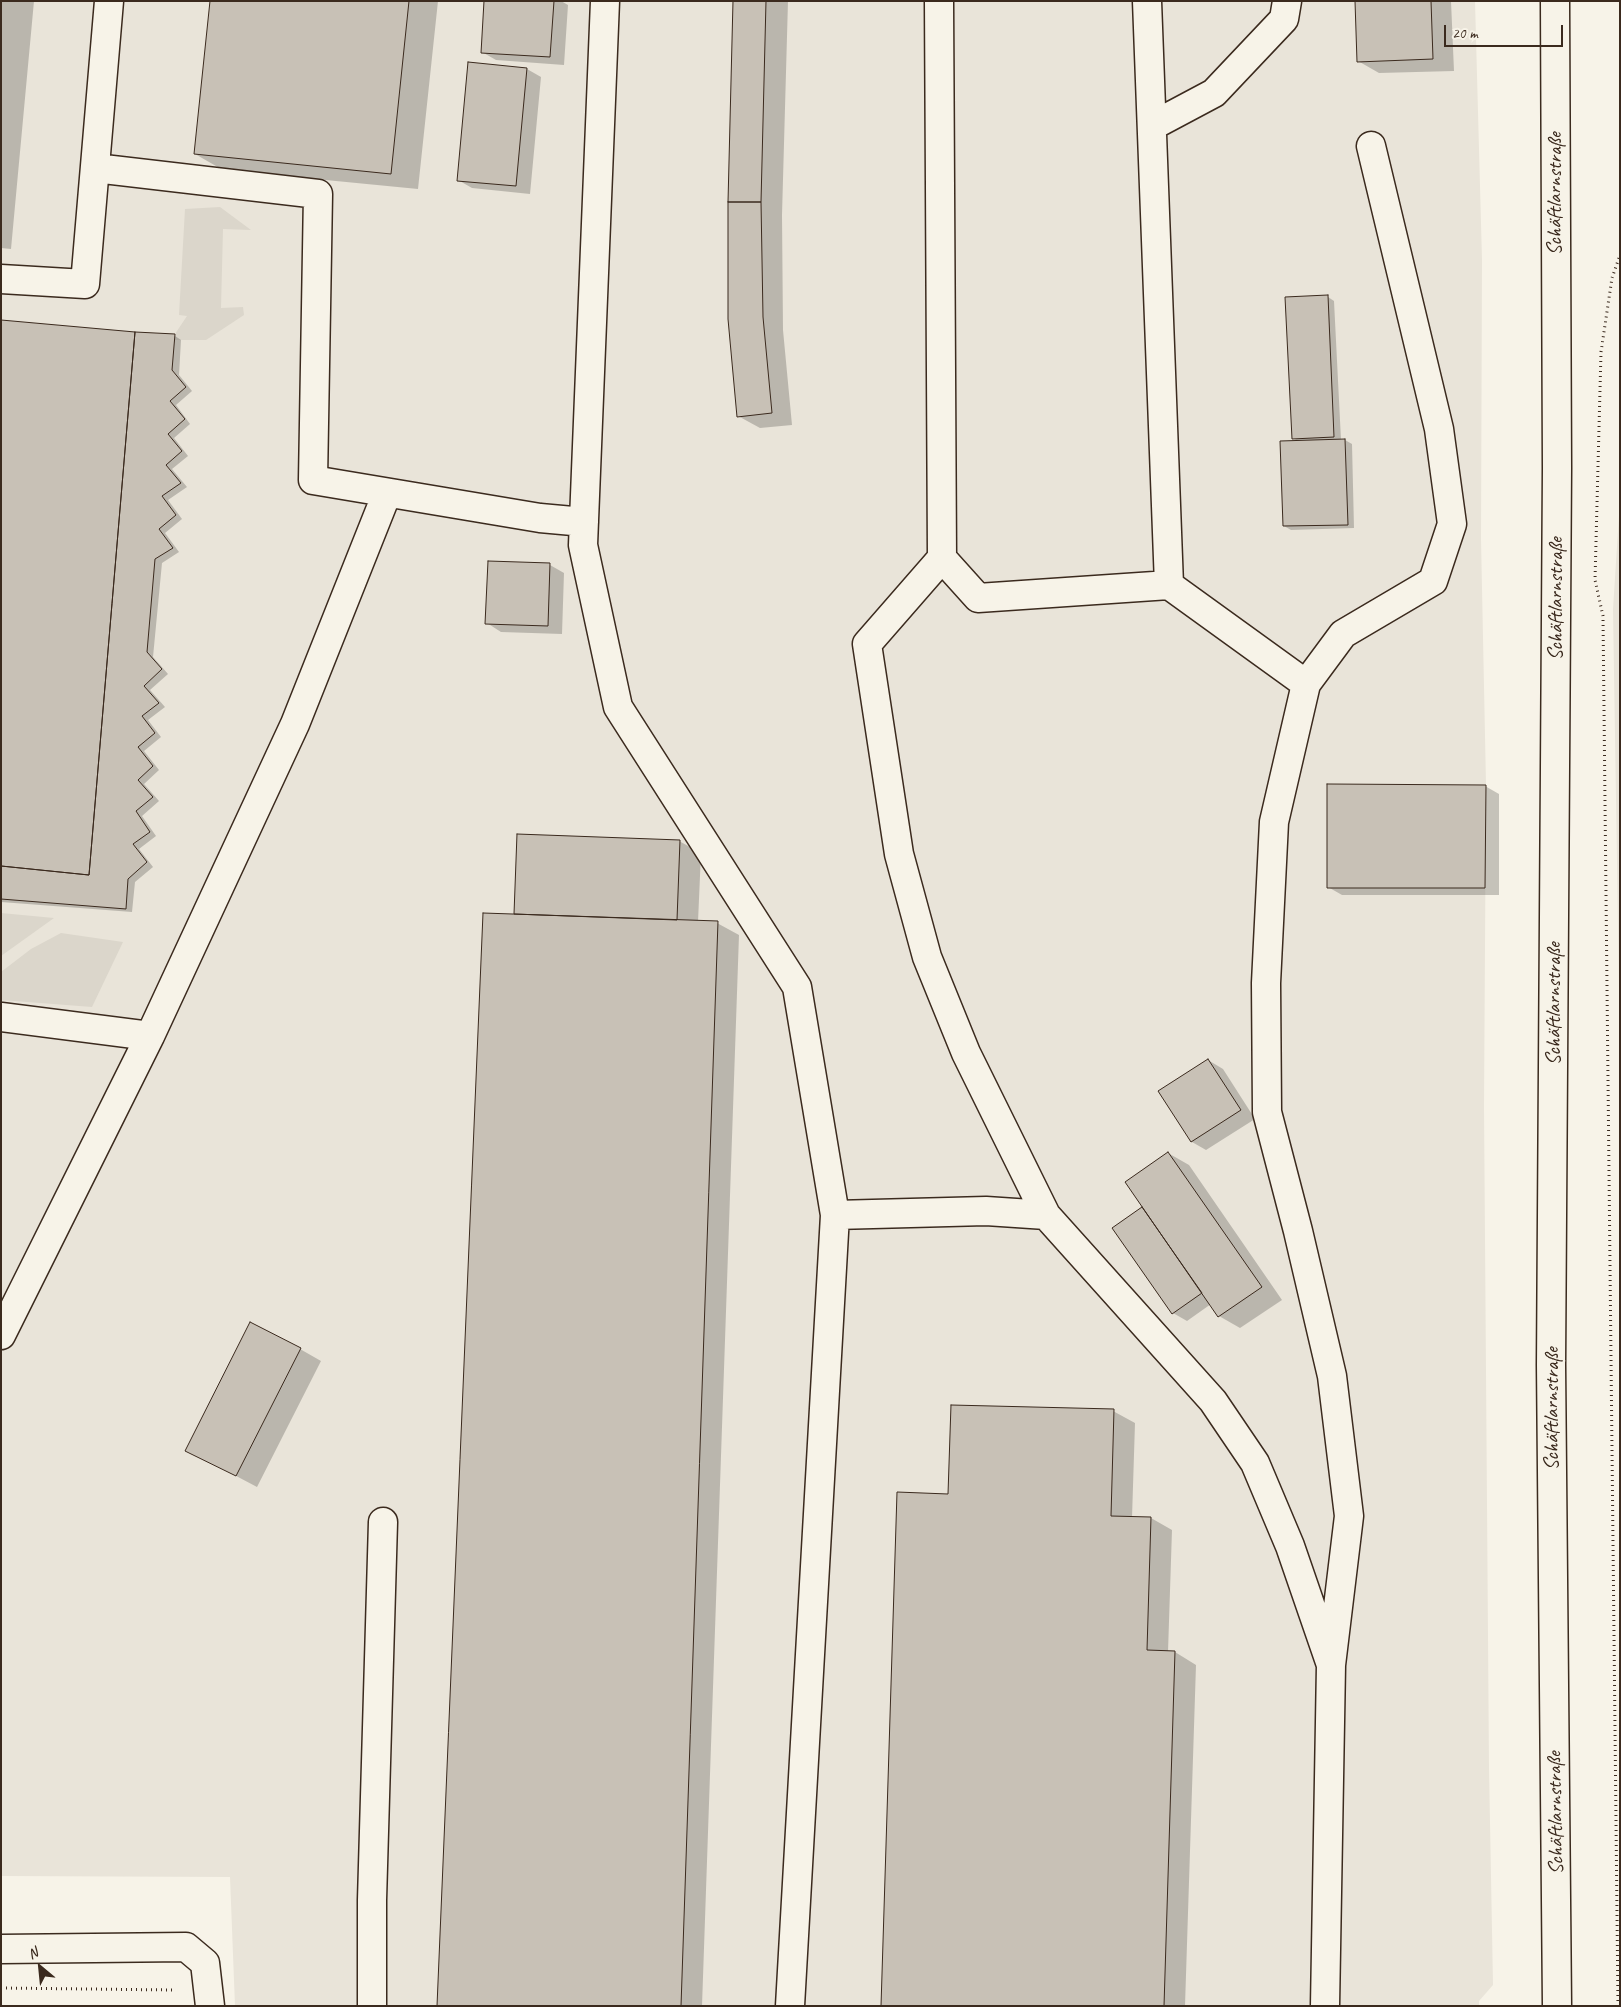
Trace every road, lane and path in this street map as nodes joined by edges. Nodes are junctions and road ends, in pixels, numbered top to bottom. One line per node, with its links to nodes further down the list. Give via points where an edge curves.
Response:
1 (109, 1): 9 (main road)
2 (605, 1): 13 (main road)
3 (938, 1): 14 (main road)
4 (1147, 1): 7 (main road)
5 (1287, 1): 7 (main road, via 1284,19 1214,93)
6 (1554, 1): 30 (main road, Schäftlarnstraße, via 1557,478 1551,1364)
7 (1152, 126): 15 (main road)
8 (1371, 146): 16 (main road, via 1440,429 1452,524 1433,581 1344,634)
9 (95, 168): 11 (main road, via 85,284); 12 (main road, via 318,194 312,480)
10 (1620, 255): 31 (path, Schäftlarnstraße, via 1612,278 1602,352 1595,580 1603,616)
11 (1, 279)
12 (387, 493): 13 (main road); 18 (main road, via 296,724)
13 (584, 522): 19 (main road, via 583,545 618,707 797,987)
14 (942, 558): 15 (main road, via 978,598); 20 (main road, via 867,644 899,854 927,957 966,1053)
15 (1169, 586): 16 (main road)
16 (1306, 684): 23 (main road, via 1274,822 1266,983 1267,1112 1332,1376 1348,1516)
17 (1, 1018): 18 (main road)
18 (150, 1036): 21 (main road)
19 (835, 1215): 20 (main road, via 986,1211); 28 (main road)
20 (1046, 1215): 23 (main road, via 1213,1401 1255,1463 1290,1546)
21 (1, 1335)
22 (383, 1522): 27 (main road)
23 (1331, 1665): 29 (main road)
24 (1, 1949): 26 (main road, via 186,1948 206,1963)
25 (1, 1988): 26 (path)
26 (210, 1998)
27 (372, 2006)
28 (790, 2006)
29 (1325, 2006)
30 (1557, 2006)
31 (1618, 2006)

